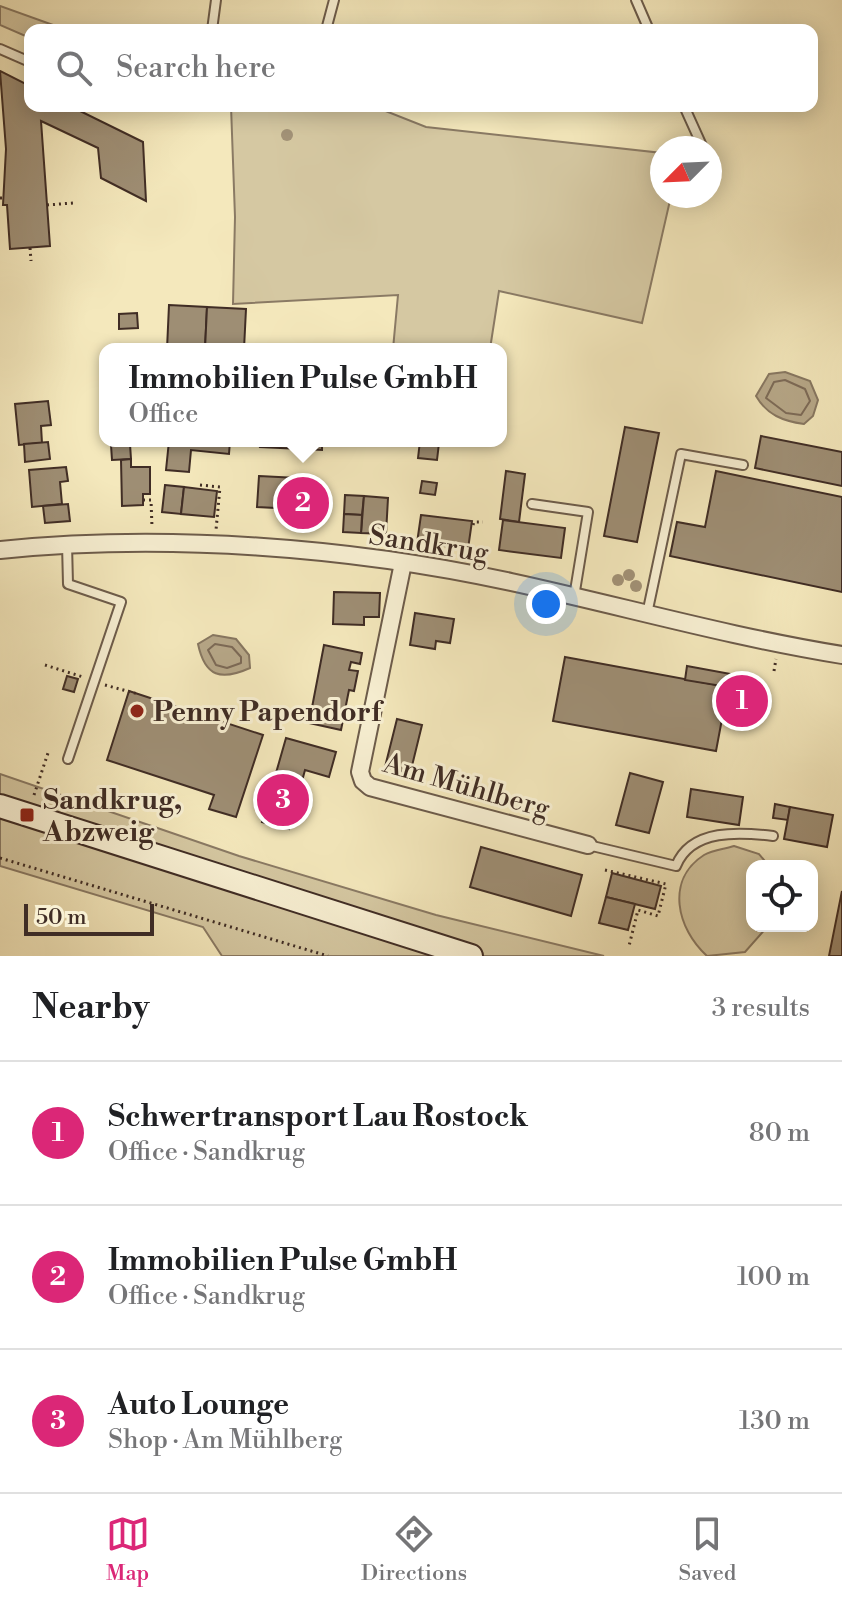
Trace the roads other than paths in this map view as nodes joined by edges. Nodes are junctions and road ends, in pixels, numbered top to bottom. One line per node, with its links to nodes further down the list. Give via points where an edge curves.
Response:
1 (216, 0): 4 (lane)
2 (334, 0): 5 (lane)
3 (636, 0): 6 (lane)
4 (213, 24)
5 (328, 24)
6 (646, 24)
7 (0, 49): 8 (lane)
8 (24, 59)
9 (687, 112): 10 (lane)
10 (698, 136)
11 (743, 465): 17 (lane, via 681,454)
12 (532, 504): 16 (lane, via 588,512)
13 (67, 543): 14 (street, Sandkrug); 15 (street, Sandkrug, via 216,546); 19 (lane, via 68,584 121,602)
14 (0, 550)
15 (403, 563): 16 (street, Sandkrug); 22 (street, Am Mühlberg, via 360,772 363,781)
16 (574, 597): 17 (street, Sandkrug)
17 (647, 614): 18 (street, Sandkrug)
18 (842, 655)
19 (68, 759)
20 (0, 806): 23 (main road)
21 (773, 836): 22 (lane, via 734,831 712,837 676,866)
22 (588, 845)
23 (471, 956)

